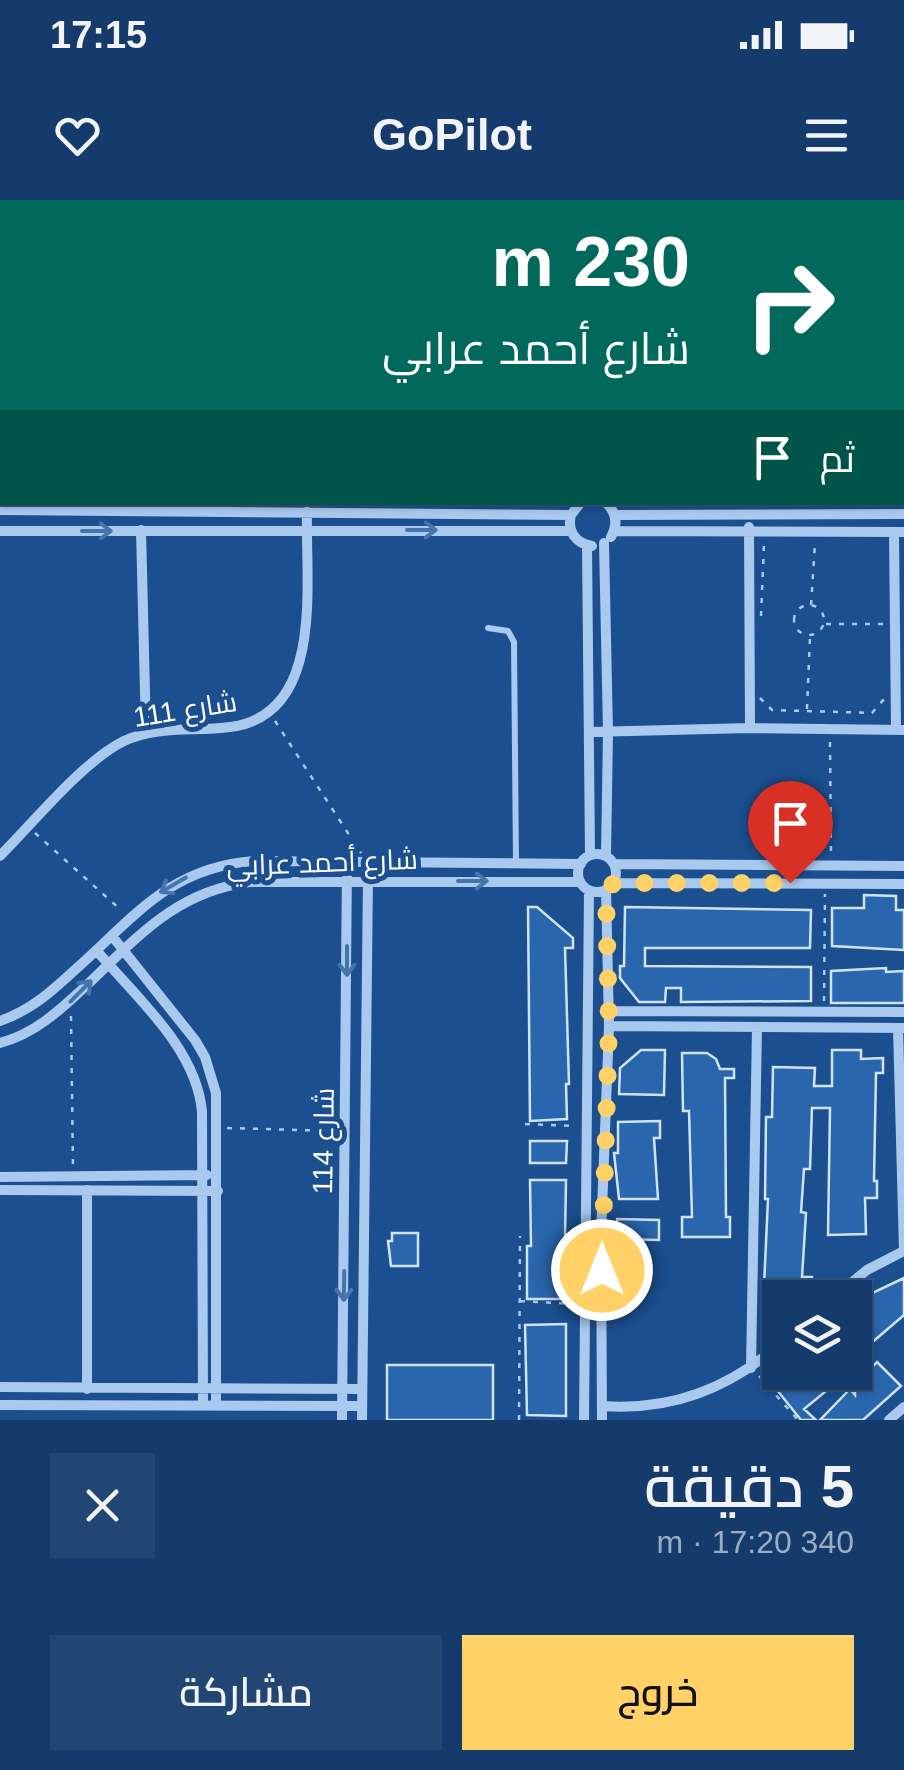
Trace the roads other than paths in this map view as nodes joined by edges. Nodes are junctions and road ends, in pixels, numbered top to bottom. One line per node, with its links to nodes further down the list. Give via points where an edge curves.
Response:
1 (845, 200): 2 (highway)
2 (878, 200): 3 (highway)
3 (889, 200)
4 (578, 505): 9 (street)
5 (607, 505): 10 (street)
6 (0, 510): 7 (street)
7 (308, 512): 9 (street); 12 (street, شارع 111)
8 (904, 514): 11 (street)
9 (570, 515): 14 (street)
10 (615, 515): 11 (street); 15 (street)
11 (750, 516): 17 (street)
12 (307, 529): 13 (street); 14 (street, one-way to 14); 26 (street, شارع 111, via 301,667 288,692 269,711 231,727)
13 (142, 530): 16 (street, one-way to 13); 26 (street)
14 (570, 531): 20 (street)
15 (614, 531): 17 (street); 19 (street)
16 (0, 532)
17 (750, 532): 18 (street); 22 (street)
18 (899, 532): 23 (street)
19 (604, 543): 20 (street); 25 (street)
20 (587, 545): 24 (street)
21 (488, 628): 32 (lane, via 504,629 513,638)
22 (750, 728): 23 (street); 25 (street)
23 (900, 730)
24 (590, 732): 25 (street); 28 (street)
25 (608, 732): 29 (street)
26 (146, 733): 27 (street, شارع 111, via 104,753)
27 (0, 856)
28 (585, 860): 29 (street, شارع أحمد عرابي); 32 (street, شارع أحمد عرابي); 37 (street)
29 (610, 860): 33 (street); 38 (street)
30 (347, 863): 31 (street, شارع أحمد عرابي); 35 (street, شارع 114); 39 (street, شارع أحمد عرابي, one-way to 39, via 212,867 172,884)
31 (368, 864): 32 (street, شارع أحمد عرابي); 34 (street, شارع 114)
32 (516, 864)
33 (904, 866)
34 (368, 880): 35 (street, شارع أحمد عرابي); 37 (street, شارع أحمد عرابي, one-way to 37); 50 (street, شارع 114)
35 (346, 881): 41 (street, شارع أحمد عرابي, via 214,888 164,914); 51 (street, شارع 114, one-way to 51)
36 (904, 884): 38 (street)
37 (584, 886): 38 (street, شارع أحمد عرابي); 59 (street)
38 (610, 887): 43 (street)
39 (112, 936): 40 (street, شارع أحمد عرابي); 41 (street)
40 (97, 951): 42 (street); 45 (street, شارع أحمد عرابي, via 34,1006)
41 (124, 951): 42 (street, شارع أحمد عرابي); 53 (street, via 205,1056 216,1092)
42 (109, 964): 49 (street, شارع أحمد عرابي, one-way to 42, via 31,1031); 52 (street, via 194,1075 202,1112)
43 (609, 1011): 44 (street); 46 (street)
44 (904, 1012)
45 (0, 1020)
46 (609, 1026): 47 (street); 60 (street)
47 (757, 1027): 48 (street); 64 (street)
48 (901, 1028): 61 (street)
49 (0, 1043)
50 (364, 1097): 51 (street); 67 (street, شارع 114)
51 (346, 1098): 68 (street, شارع 114, one-way to 68)
52 (202, 1175): 53 (street); 54 (street); 57 (street)
53 (218, 1175): 58 (street)
54 (0, 1176)
55 (0, 1190): 56 (street)
56 (86, 1190): 57 (street); 66 (street)
57 (202, 1190): 58 (street); 69 (street)
58 (218, 1191): 70 (street)
59 (586, 1236): 60 (street); 80 (street)
60 (601, 1236): 76 (street)
61 (904, 1251): 62 (street)
62 (855, 1280)
63 (762, 1359): 64 (street)
64 (751, 1368): 76 (street, via 672,1402)
65 (0, 1388): 66 (street)
66 (87, 1388): 69 (street)
67 (362, 1388): 68 (street); 75 (street, شارع 114)
68 (342, 1389): 70 (street); 74 (street, شارع 114)
69 (203, 1390): 70 (street); 73 (street)
70 (216, 1390): 72 (street)
71 (0, 1404): 73 (street)
72 (216, 1404): 73 (street); 74 (street)
73 (203, 1405)
74 (342, 1406): 75 (street); 78 (street, شارع 114)
75 (362, 1406): 79 (street, شارع 114)
76 (602, 1406): 81 (street)
77 (904, 1407): 82 (street)
78 (342, 1420)
79 (362, 1420)
80 (584, 1420)
81 (602, 1420)
82 (888, 1420)

